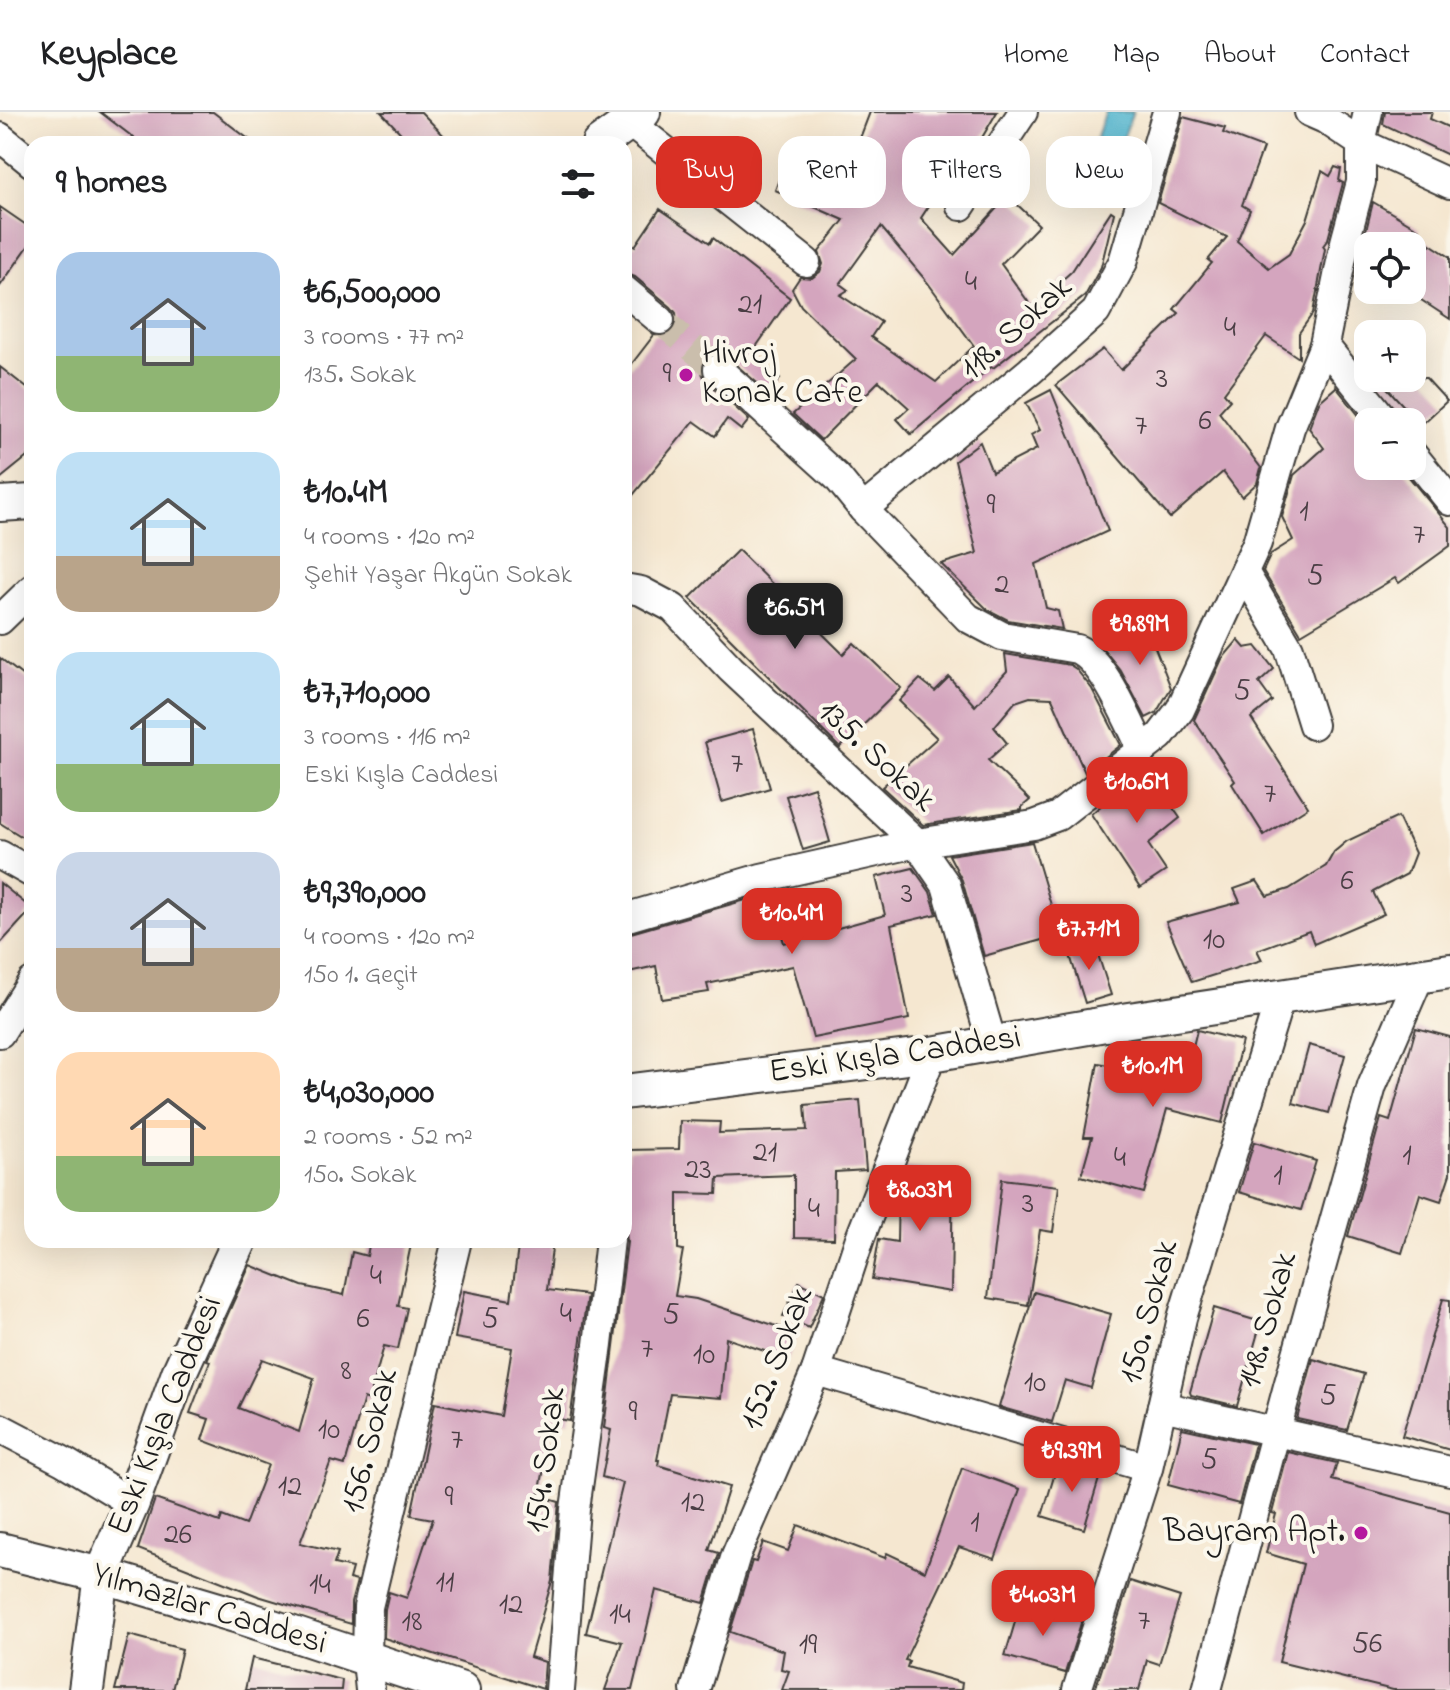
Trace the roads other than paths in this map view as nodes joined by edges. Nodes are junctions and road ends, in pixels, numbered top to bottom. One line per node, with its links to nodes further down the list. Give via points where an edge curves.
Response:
1 (1023, 112): 7 (street)
2 (1167, 112): 22 (street, 118. Sokak, via 1123,262 1096,312)
3 (1309, 112): 9 (street)
4 (1368, 112): 9 (street)
5 (636, 117): 6 (street); 12 (street)
6 (610, 136)
7 (1007, 136)
8 (0, 137): 10 (street)
9 (1361, 143): 11 (street); 15 (street, via 1361,182)
10 (24, 156)
11 (1450, 184)
12 (806, 262)
13 (632, 297): 14 (street)
14 (660, 320)
15 (1324, 345): 17 (street); 23 (street, via 1290,428)
16 (718, 369): 22 (street, via 837,477)
17 (1375, 408)
18 (1426, 471): 19 (street)
19 (1450, 501)
20 (24, 502): 21 (street)
21 (0, 504)
22 (863, 509): 28 (street, via 968,618 1002,636 1088,654)
23 (1244, 572): 27 (street, via 1289,648); 28 (street, via 1180,710)
24 (632, 589): 29 (street, 135. Sokak, via 673,608)
25 (24, 597): 26 (street)
26 (0, 620)
27 (1313, 725)
28 (1143, 750): 29 (street, via 1058,816 1034,825)
29 (917, 843): 32 (street, via 761,878); 37 (street, 135. Sokak, via 946,885)
30 (0, 855): 31 (street)
31 (24, 868)
32 (632, 916)
33 (1435, 973): 35 (street, Eski Kışla Caddesi); 46 (street, 148. Sokak, via 1372,1086)
34 (24, 995): 36 (street)
35 (1280, 998): 37 (street, Eski Kışla Caddesi); 44 (street, 150. Sokak, via 1182,1318)
36 (0, 1033)
37 (992, 1043): 38 (street, Eski Kışla Caddesi)
38 (932, 1054): 39 (street, Eski Kışla Caddesi); 43 (street, 152. Sokak, via 860,1238)
39 (632, 1097)
40 (236, 1248): 49 (street, Eski Kışla Caddesi, via 179,1373)
41 (455, 1248): 52 (street, 156. Sokak, via 368,1607)
42 (609, 1248): 55 (street, 154. Sokak, via 575,1509)
43 (816, 1371): 47 (street); 56 (street, 152. Sokak, via 736,1555)
44 (1162, 1406): 46 (street); 47 (street, 150. Sokak)
45 (0, 1428): 49 (street)
46 (1276, 1430): 48 (street); 58 (street, 148. Sokak)
47 (1148, 1468): 57 (street, 150. Sokak)
48 (1450, 1471)
49 (132, 1503): 51 (street, Eski Kışla Caddesi)
50 (0, 1550): 51 (street, Yılmazlar Caddesi)
51 (101, 1575): 52 (street, Yılmazlar Caddesi, via 242,1617); 53 (street, Eski Kışla Caddesi)
52 (369, 1675): 54 (street, Yılmazlar Caddesi)
53 (86, 1690)
54 (462, 1690)
55 (560, 1690)
56 (695, 1690)
57 (1077, 1690)
58 (1207, 1690)

